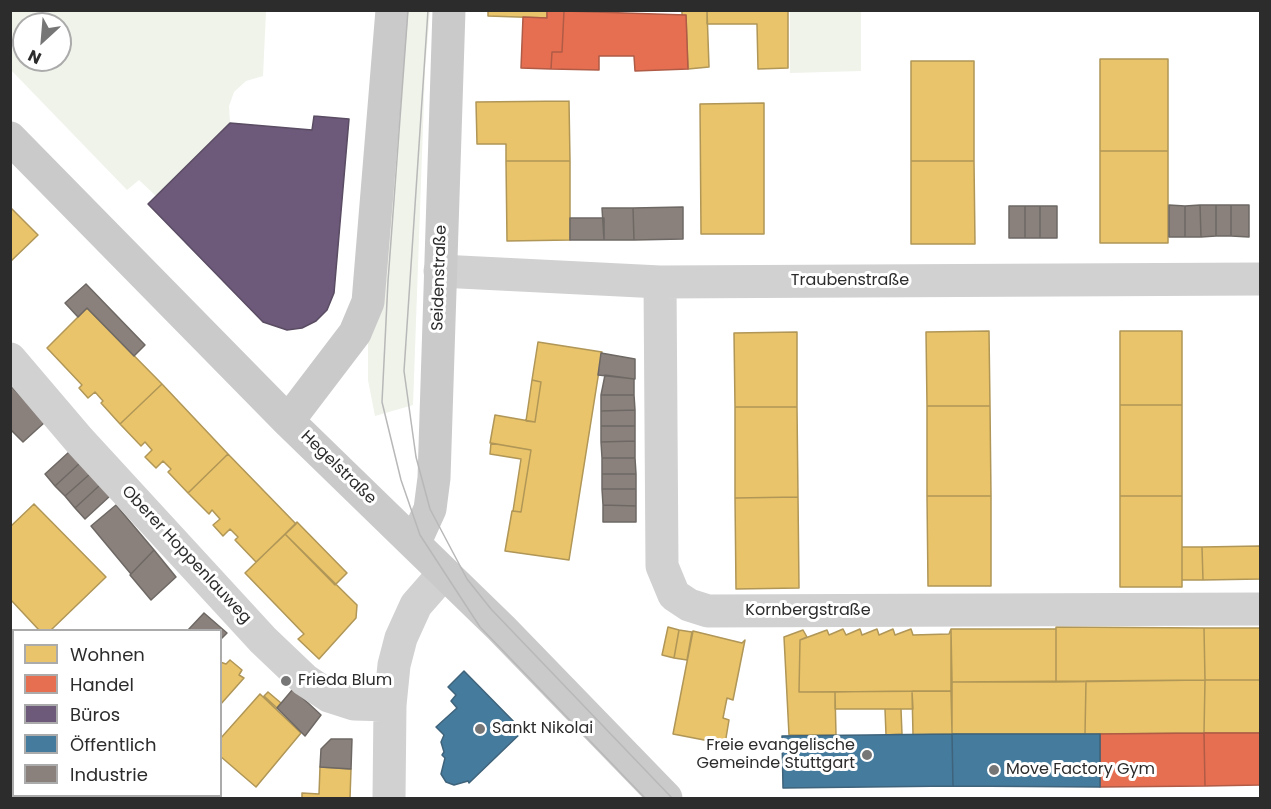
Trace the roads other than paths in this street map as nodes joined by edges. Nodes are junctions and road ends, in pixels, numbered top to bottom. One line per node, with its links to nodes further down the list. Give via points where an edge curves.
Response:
1 (392, 10): 8 (street, via 368,302 355,333)
2 (449, 10): 4 (street, Seidenstraße)
3 (10, 138): 8 (street, Hegelstraße)
4 (440, 271): 6 (street, Traubenstraße); 9 (street, Seidenstraße, via 434,477 430,509)
5 (1260, 279): 6 (street, Traubenstraße)
6 (660, 282): 11 (street, Kornbergstraße, via 662,566 674,595 689,605 708,611)
7 (10, 358): 12 (street, Oberer Hoppenlauweg, via 79,440 263,640 305,680 329,696 354,704)
8 (288, 421): 9 (street, Hegelstraße)
9 (415, 542): 10 (street, Hegelstraße)
10 (444, 573): 12 (street, via 416,605 401,638); 14 (street, Hegelstraße)
11 (1260, 609)
12 (390, 705): 13 (street)
13 (389, 798)
14 (666, 798)

